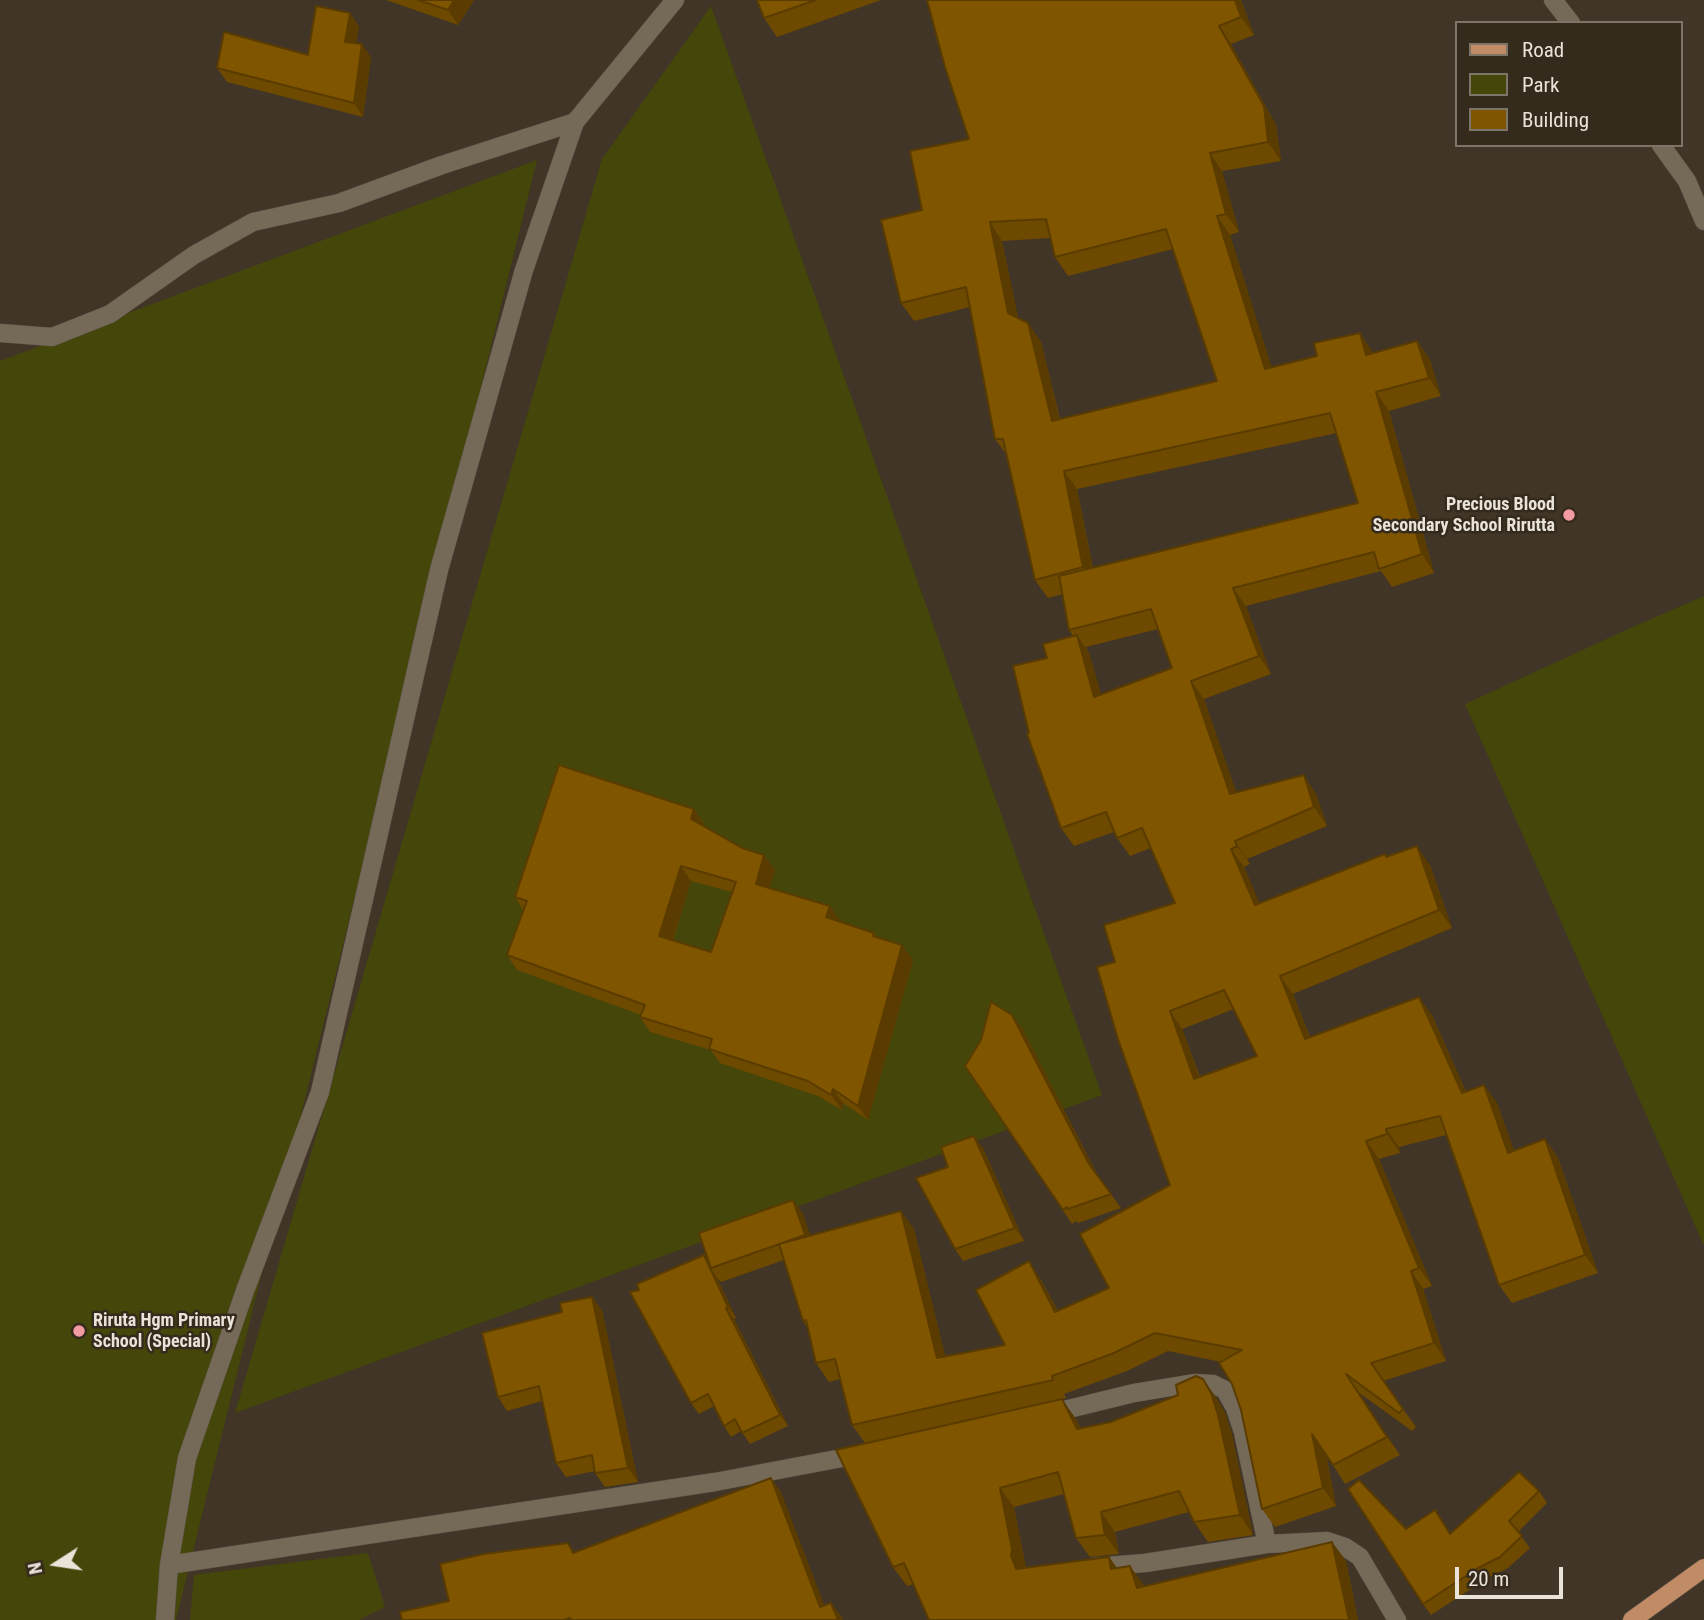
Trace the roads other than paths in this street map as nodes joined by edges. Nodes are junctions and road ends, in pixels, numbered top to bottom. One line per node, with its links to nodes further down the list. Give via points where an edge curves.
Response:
1 (675, 0): 4 (street)
2 (1553, 0): 3 (street)
3 (1569, 21)
4 (575, 122): 7 (street, via 339,203 253,222 194,255 110,314 52,337); 11 (street, via 524,270 439,570 320,1092 187,1458)
5 (1662, 147): 6 (street, via 1687,181)
6 (1704, 221)
7 (0, 333)
8 (1028, 1419): 10 (street, via 1195,1383 1225,1390 1243,1432)
9 (880, 1451): 11 (street, via 715,1482)
10 (1267, 1544): 13 (street); 15 (street, via 1327,1541 1346,1547 1360,1557)
11 (169, 1565): 14 (street)
12 (1704, 1568): 16 (main road)
13 (1082, 1569)
14 (165, 1620)
15 (1397, 1620)
16 (1632, 1620)

